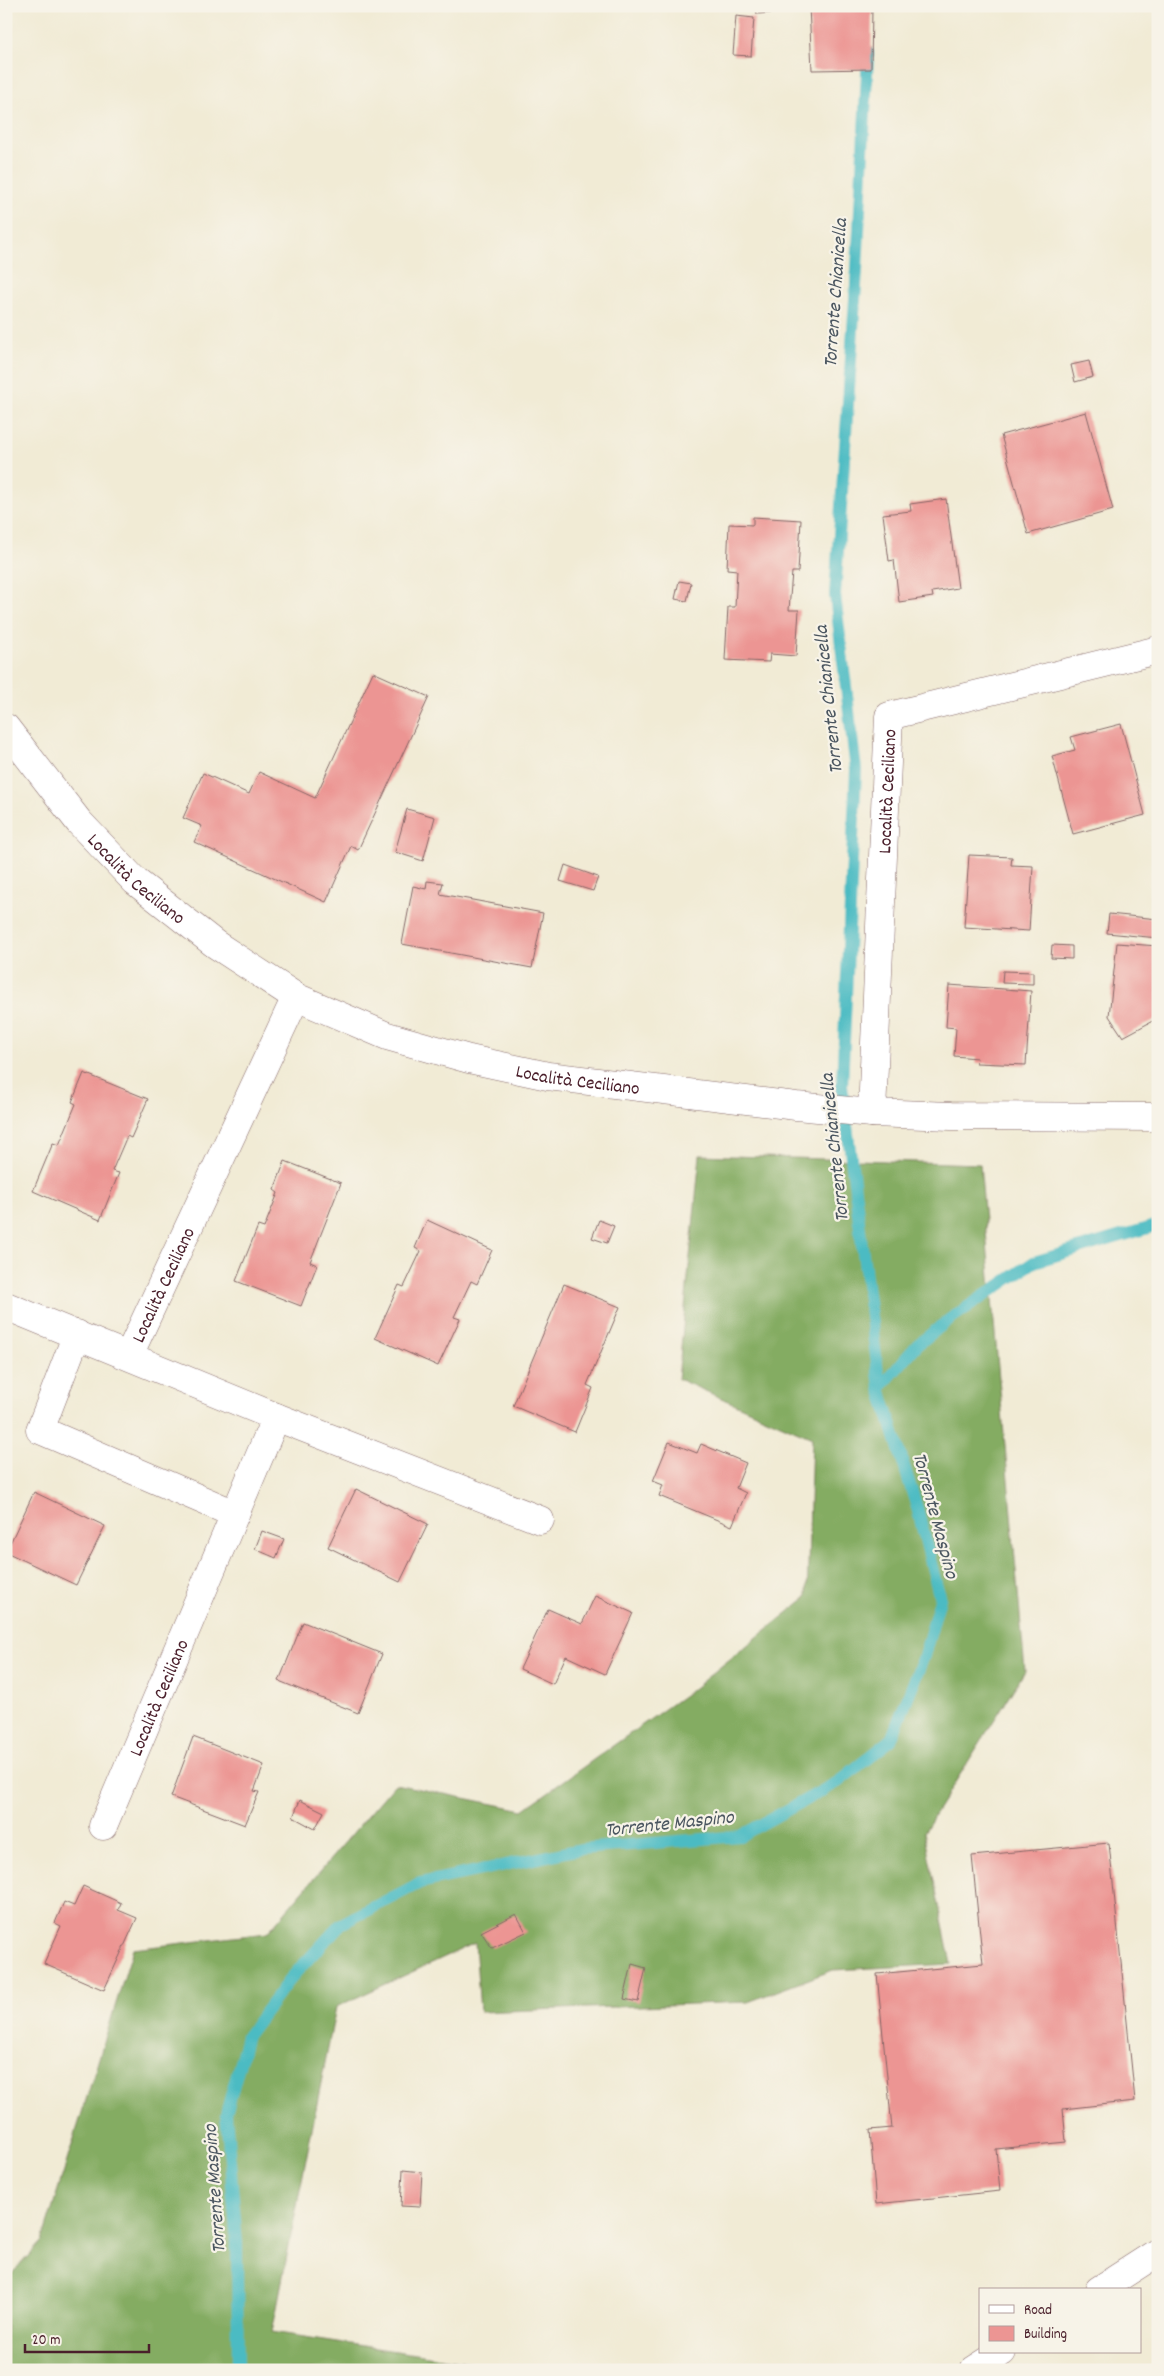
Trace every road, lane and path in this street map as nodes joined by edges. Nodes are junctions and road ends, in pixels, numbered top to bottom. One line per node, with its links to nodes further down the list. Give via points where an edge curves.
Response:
1 (1158, 650): 4 (street, Località Ceciliano, via 889,716)
2 (6, 728): 3 (street, Località Ceciliano, via 80,822 135,881 216,944)
3 (296, 997): 4 (street, Località Ceciliano, via 387,1036 506,1068 548,1076); 8 (street, Località Ceciliano)
4 (872, 1113): 5 (street, Località Ceciliano)
5 (1158, 1117)
6 (6, 1306): 7 (street, Località Ceciliano)
7 (78, 1334): 8 (street, Località Ceciliano); 10 (street, via 40,1430)
8 (129, 1355): 9 (street, Località Ceciliano)
9 (276, 1417): 10 (street, Località Ceciliano); 11 (street, Località Ceciliano)
10 (235, 1514): 12 (street, Località Ceciliano)
11 (540, 1520)
12 (103, 1826)
13 (1158, 2252): 14 (street)
14 (1102, 2288)
15 (999, 2354): 16 (street)
16 (974, 2370)

